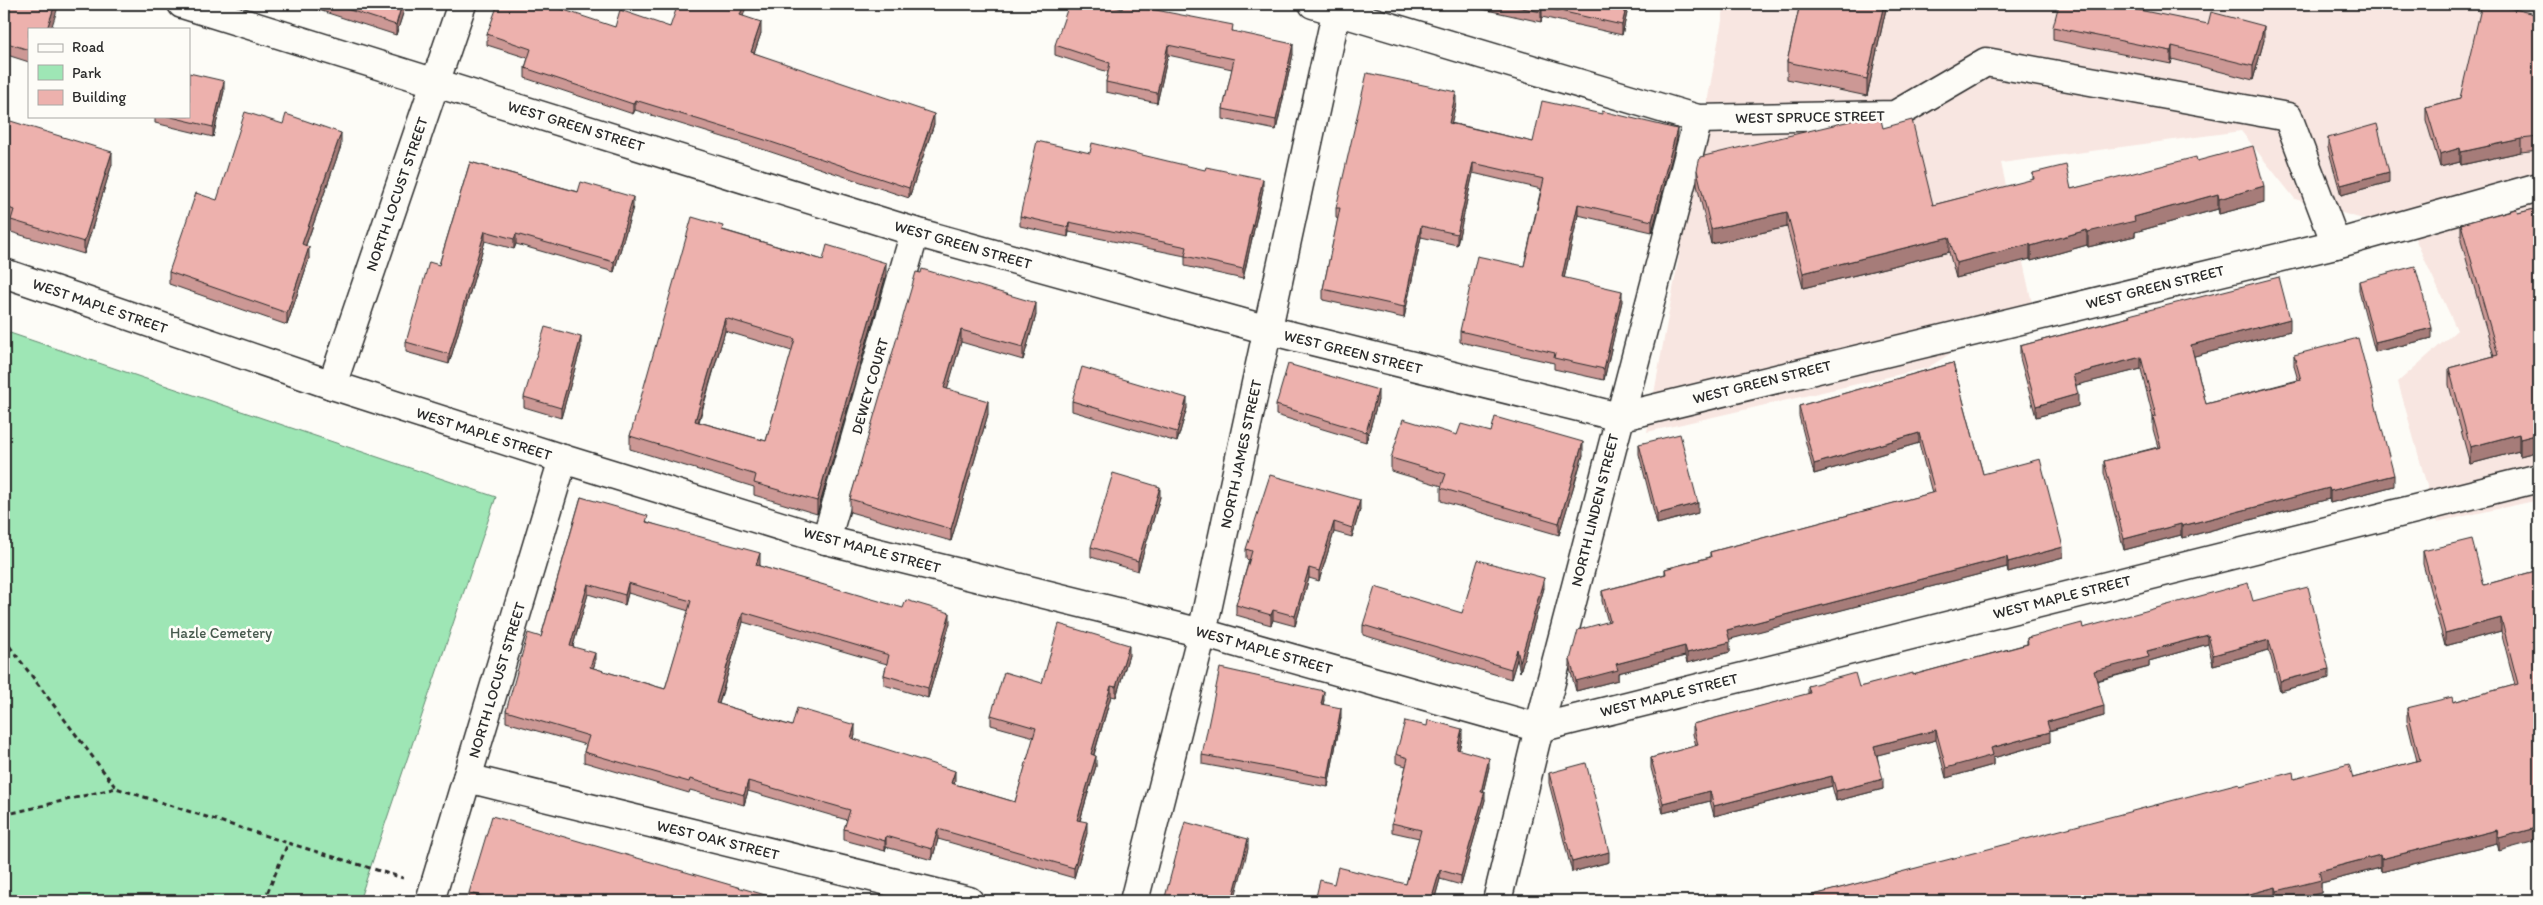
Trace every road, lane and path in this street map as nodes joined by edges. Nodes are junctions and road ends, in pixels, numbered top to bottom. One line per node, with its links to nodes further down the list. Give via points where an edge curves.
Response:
1 (182, 4): 4 (street, WEST GREEN STREET)
2 (462, 4): 4 (street, NORTH LOCUST STREET)
3 (1329, 6): 5 (street, WEST SPRUCE STREET); 10 (street, NORTH JAMES STREET)
4 (436, 82): 7 (street, WEST GREEN STREET); 11 (street, NORTH LOCUST STREET)
5 (1698, 119): 8 (street, WEST SPRUCE STREET, via 1896,115 1986,62 2288,117); 12 (street, NORTH LINDEN STREET)
6 (2539, 187): 8 (street, WEST GREEN STREET)
7 (915, 232): 10 (street, WEST GREEN STREET); 15 (street, DEWEY COURT)
8 (2336, 244): 12 (street, WEST GREEN STREET)
9 (4, 273): 11 (street, WEST MAPLE STREET)
10 (1268, 330): 12 (street, WEST GREEN STREET); 16 (street, NORTH JAMES STREET)
11 (332, 385): 13 (street, WEST MAPLE STREET)
12 (1619, 417): 18 (street, NORTH LINDEN STREET)
13 (563, 459): 15 (street, WEST MAPLE STREET); 19 (street, NORTH LOCUST STREET)
14 (2539, 478): 18 (street, WEST MAPLE STREET)
15 (826, 540): 16 (street, WEST MAPLE STREET)
16 (1202, 633): 18 (street, WEST MAPLE STREET); 26 (street, NORTH JAMES STREET)
17 (4, 639): 20 (path)
18 (1538, 728): 27 (street, NORTH LINDEN STREET)
19 (467, 778): 23 (street, NORTH LOCUST STREET); 25 (street, WEST OAK STREET)
20 (116, 788): 21 (path); 22 (path)
21 (4, 815)
22 (288, 843): 23 (path); 24 (path)
23 (432, 895)
24 (264, 901)
25 (968, 901)
26 (1134, 901)
27 (1497, 901)

